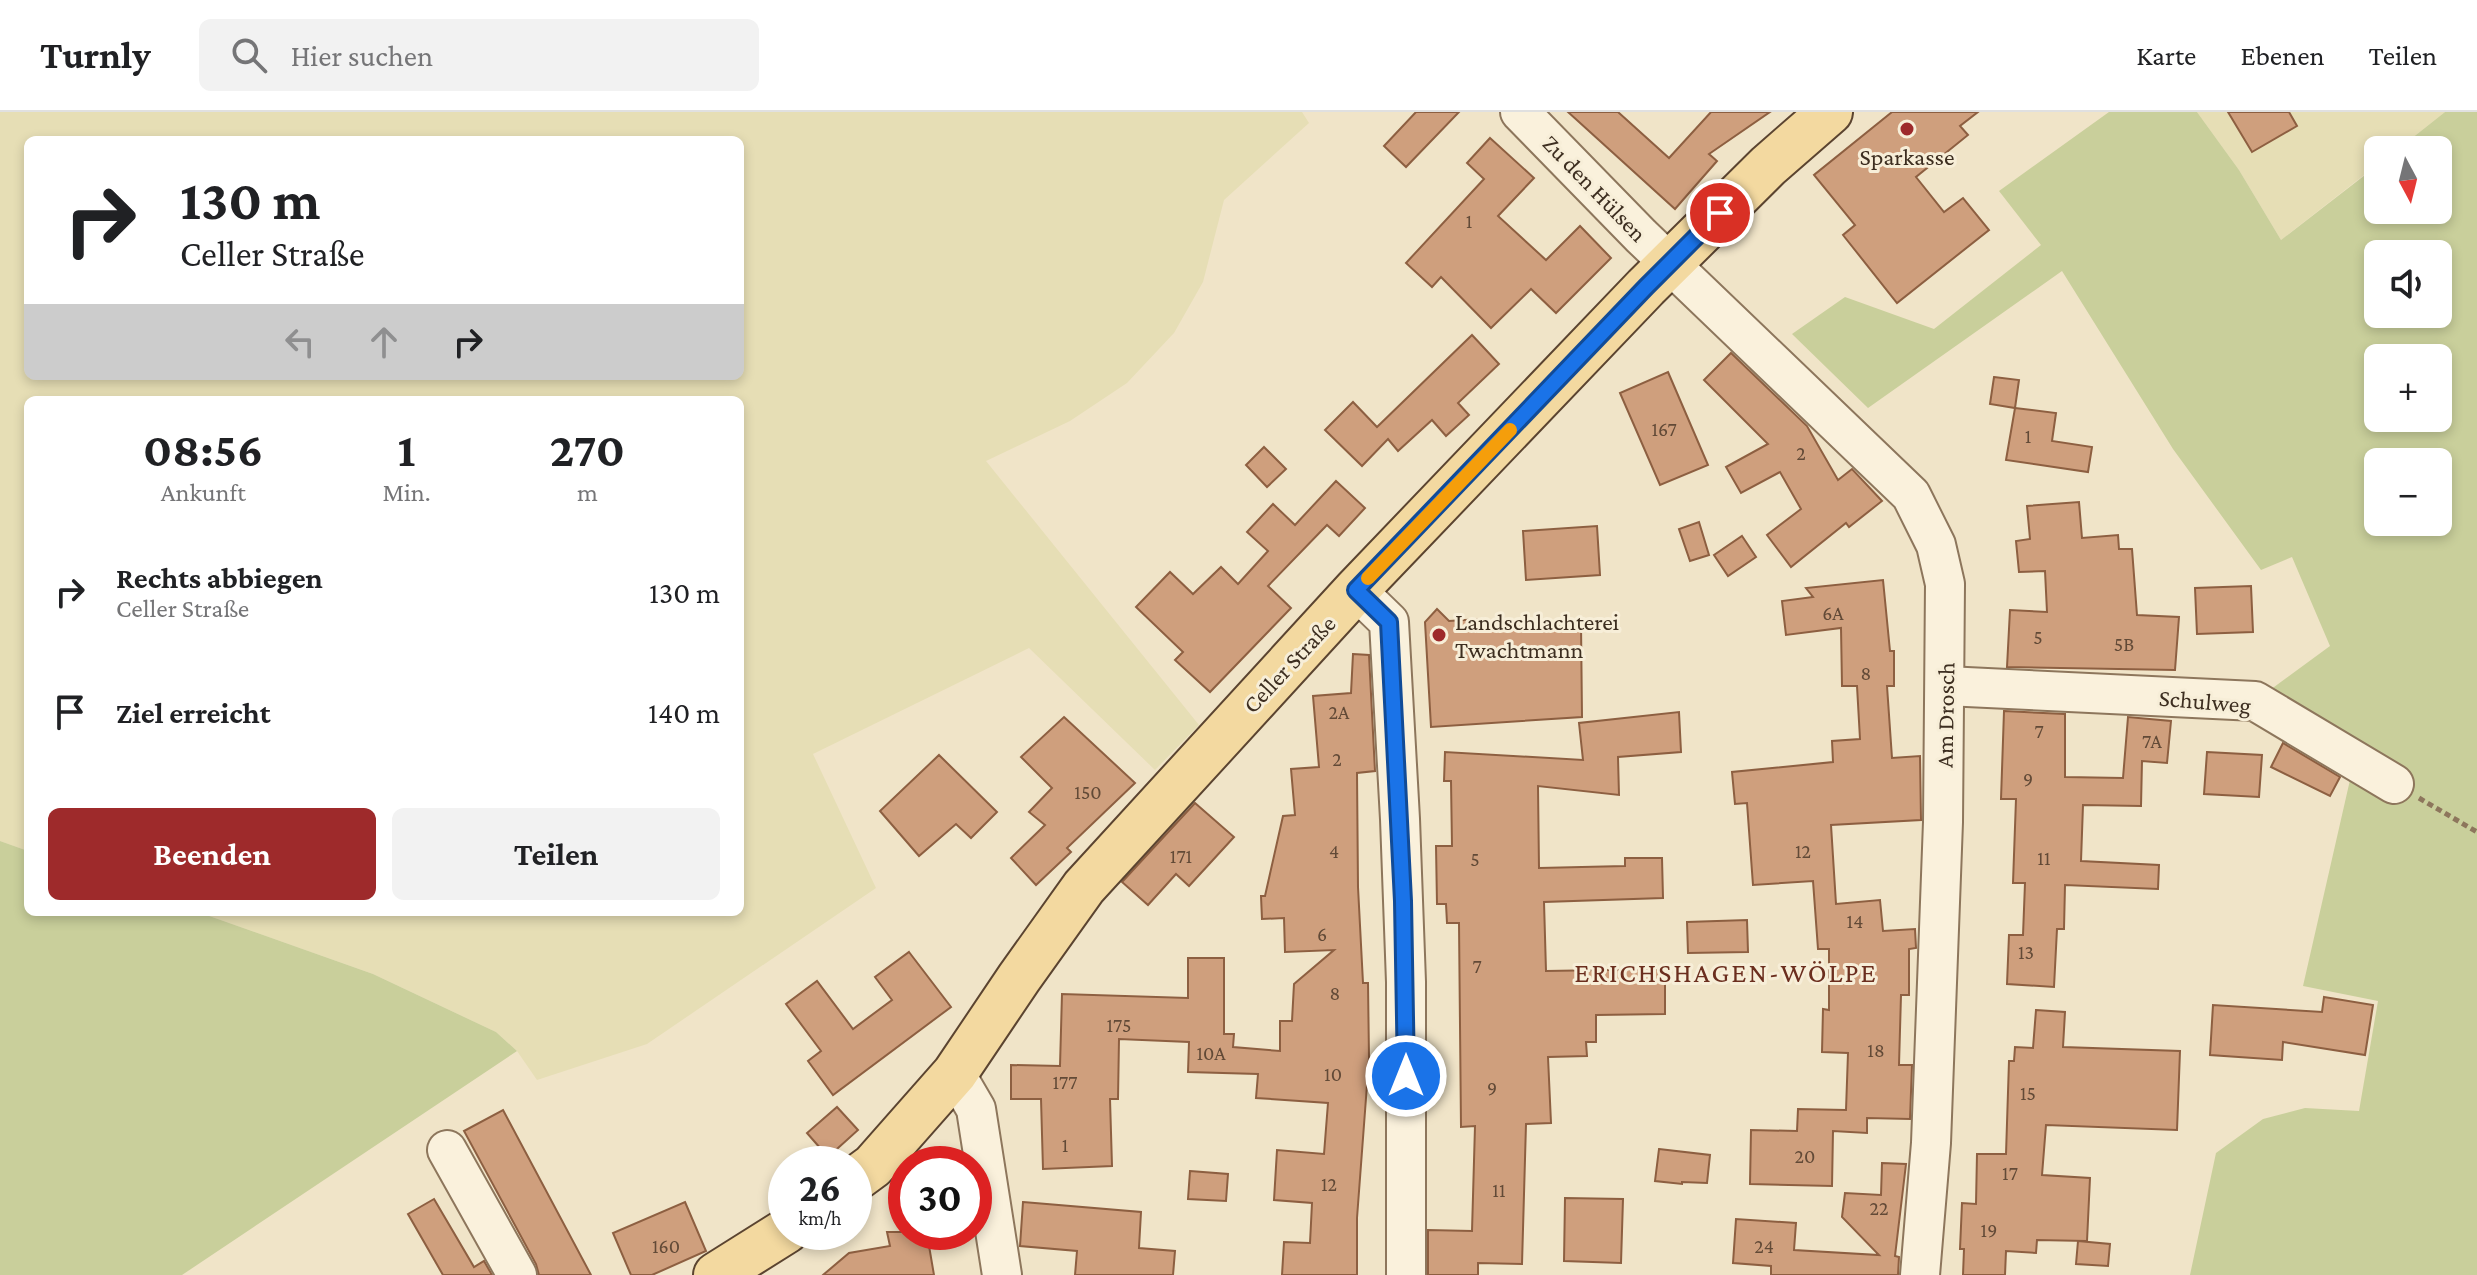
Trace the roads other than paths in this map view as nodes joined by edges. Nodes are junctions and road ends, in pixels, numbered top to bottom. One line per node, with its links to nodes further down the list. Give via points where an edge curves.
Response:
1 (1520, 112): 3 (street, Zu den Hülsen)
2 (1830, 112): 3 (main road, Celler Straße)
3 (1669, 264): 4 (main road, Celler Straße); 5 (street, Am Drosch, via 1911,495 1936,545 1945,584)
4 (1356, 590): 7 (main road, Celler Straße, via 1084,887); 14 (street, via 1389,622 1406,982)
5 (1946, 686): 6 (street, Schulweg, via 2255,701); 15 (street, Am Drosch, via 1931,1143)
6 (2394, 784)
7 (955, 1073): 9 (main road, Celler Straße); 13 (street, via 976,1109)
8 (447, 1150): 11 (street)
9 (872, 1167)
10 (768, 1242): 12 (main road)
11 (517, 1275)
12 (716, 1275)
13 (1002, 1275)
14 (1406, 1275)
15 (1920, 1275)

